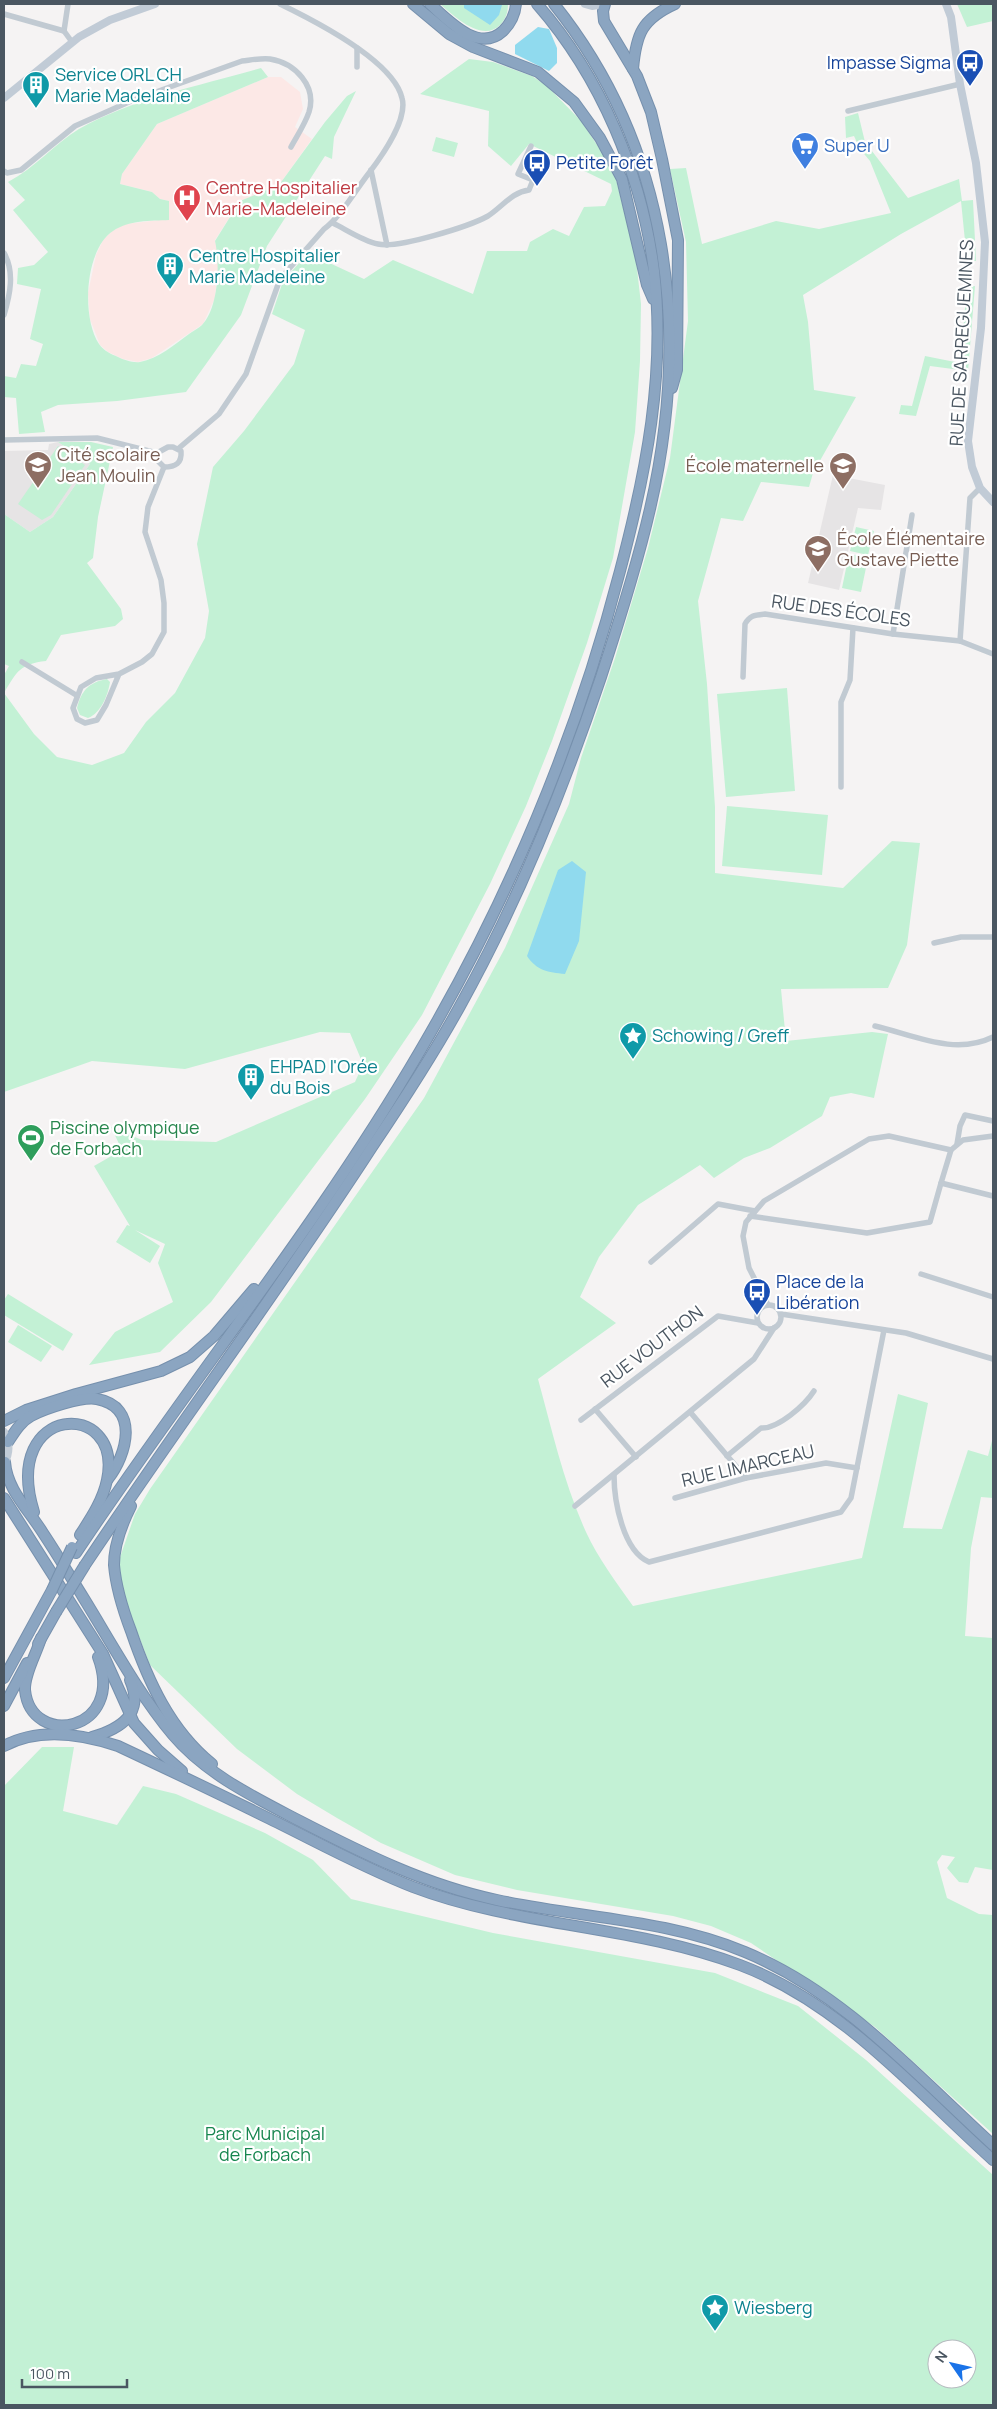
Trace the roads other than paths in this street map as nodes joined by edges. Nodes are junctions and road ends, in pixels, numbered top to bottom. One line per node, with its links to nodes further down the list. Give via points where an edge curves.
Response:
1 (68, 4): 14 (street)
2 (155, 4): 15 (main road, via 110,20)
3 (280, 4): 16 (street)
4 (413, 4): 29 (highway, via 449,34 473,47 538,72 574,102 600,138 622,179 647,285)
5 (430, 4): 6 (highway, via 465,33 476,38 488,38 500,34 509,25)
6 (516, 4)
7 (537, 4): 29 (highway, via 575,54 598,95 632,174 650,246)
8 (554, 4): 31 (highway, via 586,48 610,89 631,132 644,170 662,243 669,299)
9 (585, 4): 10 (main road)
10 (604, 4): 18 (highway, via 602,16)
11 (675, 4): 18 (highway, via 665,8 644,26 635,46)
12 (946, 4): 19 (main road, RUE DE SARREGUEMINES, via 951,17)
13 (4, 14): 14 (street)
14 (64, 31): 15 (street)
15 (72, 42): 20 (main road)
16 (357, 48): 17 (street); 17 (street, via 357,68)
17 (369, 57): 24 (street, via 394,83 403,98 401,119)
18 (633, 69): 31 (highway, via 650,112 678,240 677,370)
19 (960, 84): 21 (street); 36 (main road, RUE DE SARREGUEMINES, via 976,163 985,242 981,328 968,441 972,467)
20 (4, 98)
21 (848, 111)
22 (531, 146): 27 (street, via 518,174 533,180 529,190 519,191 480,220)
23 (291, 147): 25 (street, via 309,112 309,88 299,72 271,59 258,59 242,61 99,115 75,126 21,170)
24 (371, 170): 26 (street); 27 (street)
25 (4, 171)
26 (333, 223): 27 (street); 33 (street, via 280,279 246,374 219,414)
27 (387, 245)
28 (4, 253): 30 (street, via 10,280)
29 (657, 308): 59 (highway, via 654,412 644,478 601,645 541,811 473,956 420,1052 357,1152)
30 (4, 315)
31 (667, 403): 79 (highway, via 651,506 611,646 569,769 525,876 484,962 435,1049 334,1206)
32 (4, 440): 34 (street, via 97,438)
33 (178, 448): 34 (street, via 168,447); 35 (street, via 182,457 179,462)
34 (157, 453): 35 (street, via 159,464)
35 (164, 467): 44 (street, via 148,507 145,532 161,580 164,632 152,654)
36 (980, 488): 37 (main road, RUE DE SARREGUEMINES); 41 (street, via 970,498)
37 (993, 502)
38 (912, 515): 40 (street)
39 (853, 628): 40 (street, RUE DES ÉCOLES); 45 (street, RUE DES ÉCOLES, via 765,614 749,617 745,624); 47 (street, via 850,680 841,702)
40 (894, 634): 41 (street, RUE DES ÉCOLES)
41 (960, 641): 42 (street, RUE DES ÉCOLES)
42 (993, 654)
43 (22, 662): 46 (street)
44 (119, 674): 46 (street, via 88,681); 46 (street, via 97,720 85,723 78,719 73,708)
45 (744, 677)
46 (76, 695)
47 (840, 787)
48 (993, 937): 49 (street, via 961,937)
49 (934, 944)
50 (875, 1026): 51 (street, via 936,1044 955,1046)
51 (993, 1037)
52 (993, 1120): 54 (street, via 962,1118)
53 (993, 1136): 54 (street, via 963,1140)
54 (958, 1144): 55 (street)
55 (951, 1150): 56 (street); 58 (street, via 890,1136 868,1139 764,1201)
56 (941, 1183): 57 (street); 58 (street, via 930,1222 868,1234)
57 (993, 1196)
58 (753, 1214): 60 (street, via 718,1204); 63 (street, via 746,1222 742,1236 749,1268)
59 (282, 1259): 73 (highway, via 214,1336 190,1357 161,1371 76,1394 26,1410); 87 (highway)
60 (651, 1262)
61 (921, 1274): 62 (street)
62 (993, 1297)
63 (768, 1305): 64 (street); 65 (street, via 758,1312)
64 (781, 1314): 66 (street, via 780,1322); 67 (street)
65 (758, 1323): 66 (street, via 765,1329); 70 (street, RUE VOUTHON, via 718,1316)
66 (774, 1328): 71 (street, via 754,1359)
67 (884, 1330): 68 (street, via 906,1333); 78 (street)
68 (993, 1359)
69 (814, 1391): 75 (street, via 806,1404 769,1429 761,1428)
70 (595, 1409): 72 (street, RUE VOUTHON); 76 (street, RUE VOUTHON)
71 (690, 1413): 75 (street); 76 (street)
72 (581, 1420)
73 (4, 1421)
74 (6, 1437): 77 (main road); 82 (highway, via 30,1417 81,1400 96,1398 108,1403 123,1418 126,1438 117,1466)
75 (727, 1456): 81 (street)
76 (636, 1457): 80 (street)
77 (4, 1463): 86 (highway, via 12,1488)
78 (857, 1468): 80 (street, via 851,1498 840,1512 649,1562 630,1545 614,1496); 81 (street, RUE LIMARCEAU, via 826,1463)
79 (148, 1470): 89 (highway, bridge); 97 (highway, via 124,1520 116,1546 114,1564 119,1596 144,1669 163,1707 210,1762)
80 (614, 1475): 85 (street)
81 (746, 1478): 84 (street, RUE LIMARCEAU)
82 (107, 1480): 86 (highway, via 105,1449 86,1427 57,1423 41,1430 30,1444 24,1460 23,1478); 87 (highway)
83 (4, 1498): 88 (highway)
84 (675, 1498)
85 (575, 1506)
86 (42, 1531): 90 (highway)
87 (74, 1550): 91 (highway, bridge)
88 (90, 1635): 89 (highway, via 103,1669 102,1698 95,1712 79,1723 66,1726 42,1720 27,1699 25,1687); 93 (highway, via 112,1673)
89 (41, 1638): 92 (highway)
90 (126, 1668): 93 (highway, via 134,1695); 97 (highway, via 174,1736 195,1757 228,1782)
91 (4, 1678)
92 (4, 1706)
93 (130, 1715): 94 (highway, via 114,1730); 96 (highway, via 173,1765)
94 (92, 1737): 95 (highway, via 38,1734 19,1738); 96 (highway)
95 (4, 1746)
96 (217, 1793): 99 (highway, via 413,1887 466,1904 687,1948 742,1966 807,1999 877,2051)
97 (259, 1799): 98 (highway, via 369,1856 429,1881 497,1900 686,1933 744,1952 816,1988 882,2041)
98 (993, 2145)
99 (993, 2160)

